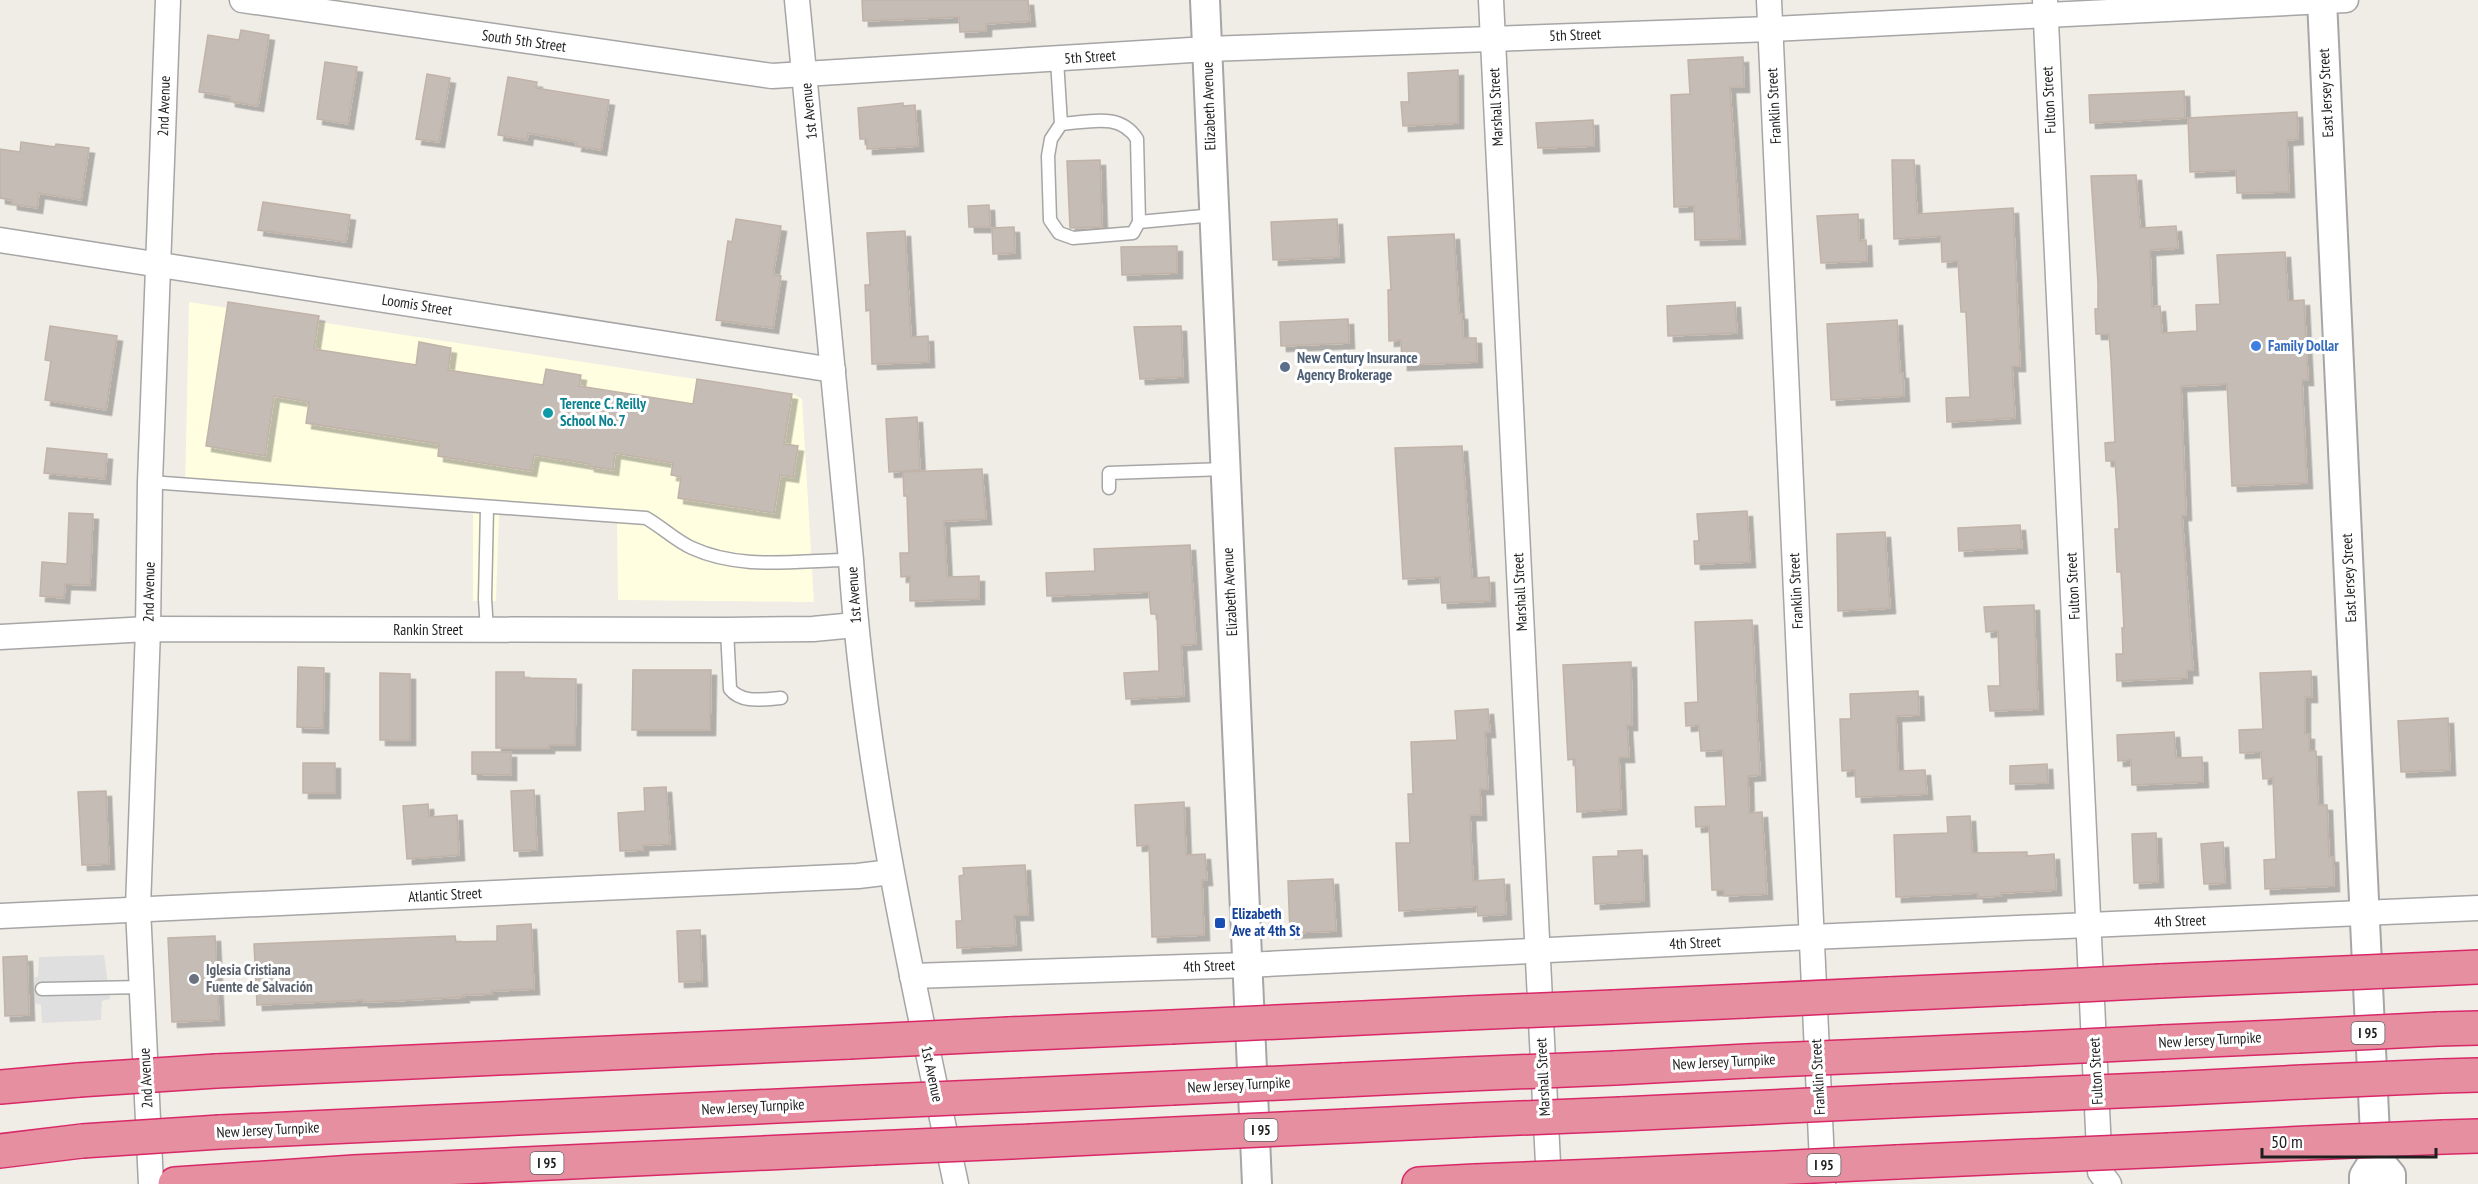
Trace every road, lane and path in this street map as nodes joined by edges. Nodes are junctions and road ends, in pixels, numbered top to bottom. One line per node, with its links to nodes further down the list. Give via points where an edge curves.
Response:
1 (168, 0): 18 (street, 2nd Avenue)
2 (242, 0): 13 (street, South 5th Street, via 772,76)
3 (797, 0): 13 (street, 1st Avenue)
4 (1205, 0): 11 (street, Elizabeth Avenue)
5 (1491, 0): 10 (street, Marshall Street)
6 (1769, 0): 9 (street, Franklin Street)
7 (2330, 0): 8 (street, 5th Street); 34 (street, East Jersey Street)
8 (2045, 7): 9 (street, 5th Street); 36 (street, Fulton Street)
9 (1771, 29): 10 (street, 5th Street); 37 (street, Franklin Street)
10 (1493, 38): 11 (street, 5th Street); 38 (street, Marshall Street)
11 (1207, 49): 12 (street, 5th Street); 15 (street, Elizabeth Avenue)
12 (1057, 60): 13 (street, 5th Street); 14 (lane)
13 (805, 74): 19 (street, 1st Avenue)
14 (1061, 124): 16 (lane, via 1115,121 1131,129 1137,140); 16 (lane, via 1048,156 1050,220 1059,232 1073,238 1133,233)
15 (1214, 215): 16 (lane); 20 (street, Elizabeth Avenue)
16 (1139, 222)
17 (0, 240): 18 (street, Loomis Street)
18 (158, 264): 19 (street, Loomis Street); 21 (street, 2nd Avenue)
19 (833, 370): 24 (street, 1st Avenue)
20 (1225, 469): 22 (lane, via 1109,473); 39 (street, Elizabeth Avenue)
21 (150, 482): 23 (lane); 26 (street, 2nd Avenue)
22 (1109, 488)
23 (488, 508): 24 (lane, via 645,518 691,548 731,561); 27 (lane)
24 (851, 560): 25 (street, 1st Avenue)
25 (855, 626): 28 (street, Rankin Street); 31 (street, 1st Avenue)
26 (148, 629): 27 (street, Rankin Street); 29 (street, Rankin Street); 32 (street, 2nd Avenue)
27 (487, 630): 28 (street, Rankin Street)
28 (727, 630): 30 (lane, via 730,689 744,699)
29 (0, 637)
30 (781, 698)
31 (891, 872): 32 (street, Atlantic Street); 41 (street, 1st Avenue)
32 (138, 908): 35 (street, Atlantic Street); 42 (street, 2nd Avenue)
33 (2478, 908): 34 (street, 4th Street)
34 (2365, 914): 36 (street, 4th Street); 49 (street, East Jersey Street)
35 (0, 916)
36 (2089, 925): 37 (street, 4th Street); 50 (street, Fulton Street)
37 (1812, 936): 38 (street, 4th Street); 51 (street, Franklin Street)
38 (1537, 951): 39 (street, 4th Street); 57 (street, Marshall Street)
39 (1247, 965): 41 (street, 4th Street); 55 (street, Elizabeth Avenue)
40 (2478, 967): 46 (highway, bridge, via 216,1071)
41 (912, 976): 54 (street, 1st Avenue)
42 (142, 987): 43 (lane); 52 (street, 2nd Avenue)
43 (42, 989)
44 (2478, 1028): 48 (highway, New Jersey Turnpike / I 95, bridge, via 220,1132)
45 (2478, 1074): 53 (highway, I 95, bridge)
46 (0, 1087)
47 (2478, 1136): 56 (highway, I 95, bridge)
48 (0, 1151)
49 (2376, 1157): 58 (street, East Jersey Street, via 2364,1176); 59 (street, East Jersey Street, via 2391,1175)
50 (2101, 1180)
51 (1824, 1183)
52 (151, 1184)
53 (175, 1184)
54 (956, 1184)
55 (1257, 1184)
56 (1419, 1184)
57 (1548, 1184)
58 (2364, 1184)
59 (2391, 1184)

